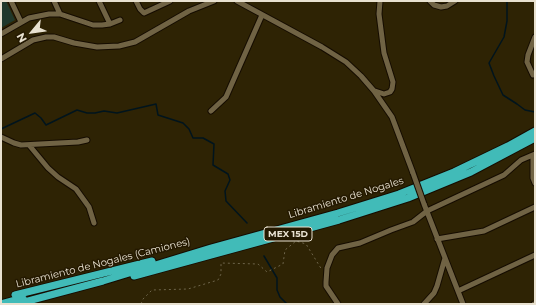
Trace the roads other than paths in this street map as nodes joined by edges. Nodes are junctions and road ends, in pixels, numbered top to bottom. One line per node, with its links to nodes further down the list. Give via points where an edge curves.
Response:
1 (11, 1): 14 (street)
2 (54, 1): 11 (street)
3 (98, 1): 15 (street)
4 (136, 1): 5 (street, via 144,13)
5 (170, 1)
6 (214, 1): 18 (street, via 190,11 135,42 124,45 106,48 46,37 33,40)
7 (237, 1): 12 (street)
8 (380, 1): 20 (street, via 384,53 393,82 390,92 384,94)
9 (430, 1): 10 (street, via 440,7)
10 (455, 1)
11 (60, 14): 14 (street, via 38,16); 15 (street, via 93,25)
12 (262, 15): 20 (street, via 340,58); 21 (street, via 228,92)
13 (120, 20): 15 (street)
14 (21, 22): 16 (street)
15 (110, 24)
16 (1, 34)
17 (535, 37): 19 (street, via 527,62)
18 (1, 59)
19 (533, 75)
20 (374, 90): 30 (street, bridge, via 392,117)
21 (211, 111)
22 (535, 131): 33 (highway, Libramiento de Nogales / MEX 15D, via 454,172 399,194)
23 (1, 137): 26 (street, via 14,143)
24 (535, 138): 40 (highway, Libramiento de Nogales / MEX 15D, via 471,172 408,198 339,220)
25 (87, 140): 26 (street)
26 (29, 145): 31 (street, via 48,168 76,189 89,207)
27 (534, 154): 28 (street); 30 (street, via 521,160 504,174)
28 (535, 183)
29 (535, 207): 32 (street, via 484,231)
30 (427, 211): 32 (street); 41 (street, via 412,222 360,243 338,248 332,255 326,276 326,286)
31 (94, 223)
32 (437, 239): 35 (street)
33 (211, 248): 37 (highway, Libramiento de Nogales (Camiones) / MEX 15D); 38 (highway, MEX 15D); 39 (highway, Libramiento de Nogales / MEX 15D)
34 (535, 255): 36 (street)
35 (445, 258): 36 (street); 42 (street, via 434,293)
36 (458, 291): 43 (street)
37 (1, 299)
38 (1, 304)
39 (17, 304)
40 (31, 304)
41 (338, 304)
42 (424, 304)
43 (463, 304)

